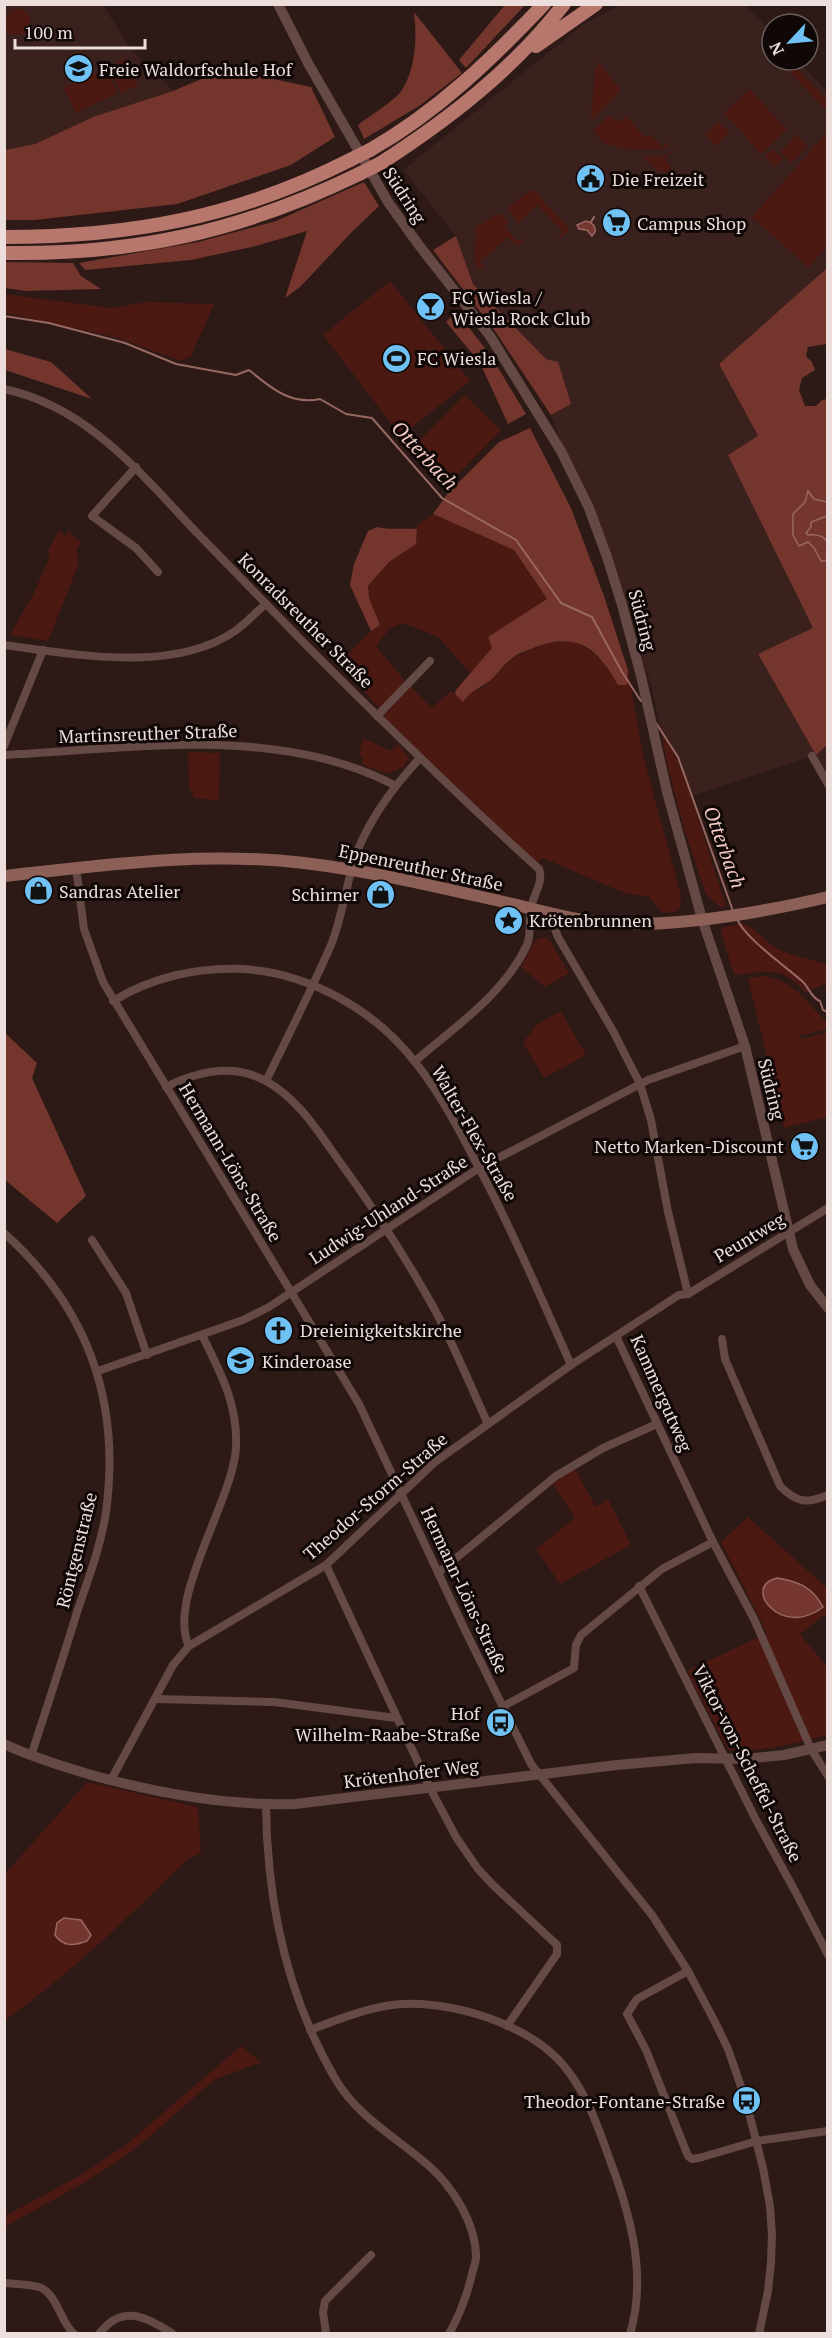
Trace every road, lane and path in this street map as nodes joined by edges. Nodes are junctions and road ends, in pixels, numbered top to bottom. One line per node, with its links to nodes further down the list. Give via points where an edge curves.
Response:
1 (278, 4): 28 (street, Südring, via 388,202 490,336 561,451 588,508 607,557 641,676)
2 (544, 4): 6 (highway, bridge, via 498,52 418,119 370,150 277,194 210,215 143,229)
3 (564, 4): 5 (highway)
4 (596, 4): 5 (highway)
5 (508, 67): 7 (highway, bridge, via 460,108 381,163 272,213 203,233 111,249)
6 (4, 237)
7 (4, 253)
8 (4, 389): 9 (street, Konradsreuther Straße, via 39,399 71,415)
9 (136, 467): 10 (street, via 92,516 136,548); 11 (street, Konradsreuther Straße)
10 (158, 572)
11 (266, 603): 13 (street, via 234,631 197,649 146,657); 15 (street, Konradsreuther Straße)
12 (4, 645): 13 (street)
13 (43, 650): 16 (street)
14 (430, 661): 15 (street)
15 (377, 716): 19 (street, Konradsreuther Straße)
16 (4, 746)
17 (4, 755): 21 (street, Martinsreuther Straße, via 239,746 324,759)
18 (812, 756): 20 (street)
19 (420, 758): 21 (street); 26 (street, Konradsreuther Straße, via 539,868 542,875)
20 (828, 784)
21 (394, 785): 23 (street, via 365,835)
22 (76, 868): 23 (main road, Eppenreuther Straße, via 200,857 283,860); 24 (main road, Eppenreuther Straße); 30 (street, Hermann-Löns-Straße, via 86,938)
23 (352, 869): 26 (main road, Eppenreuther Straße); 29 (street, via 331,944)
24 (4, 876)
25 (828, 897): 28 (main road, Eppenreuther Straße)
26 (530, 909): 27 (main road, Eppenreuther Straße); 32 (street, via 527,944 503,980 478,1008)
27 (549, 913): 28 (main road, Eppenreuther Straße, via 630,924); 34 (street, via 558,937)
28 (702, 919): 31 (street, Südring)
29 (312, 984): 30 (street, Walter-Flex-Straße, via 253,970 208,969 169,976); 32 (street, Walter-Flex-Straße, via 361,1011); 33 (street)
30 (113, 1001): 35 (street, Hermann-Löns-Straße)
31 (745, 1046): 34 (street, Ludwig-Uhland-Straße); 40 (street, Südring)
32 (415, 1061): 36 (street, Walter-Flex-Straße)
33 (266, 1082): 35 (street, via 224,1070 192,1075); 38 (street, via 296,1106 318,1131)
34 (640, 1084): 36 (street, Ludwig-Uhland-Straße); 43 (street)
35 (166, 1088): 42 (street, Hermann-Löns-Straße)
36 (479, 1168): 38 (street, Ludwig-Uhland-Straße); 49 (street, Walter-Flex-Straße)
37 (828, 1208): 40 (street, Peuntweg)
38 (386, 1230): 42 (street, Ludwig-Uhland-Straße); 51 (street, via 435,1311)
39 (4, 1233): 50 (street, Röntgenstraße, via 44,1272 61,1296)
40 (789, 1233): 43 (street, Peuntweg); 44 (street, Südring, via 802,1271)
41 (92, 1240): 48 (street, via 126,1293)
42 (291, 1292): 45 (street, Ludwig-Uhland-Straße, via 243,1320); 53 (street, Hermann-Löns-Straße, via 359,1404)
43 (688, 1293): 46 (street, Kammergutweg)
44 (828, 1308)
45 (202, 1335): 48 (street, Ludwig-Uhland-Straße); 59 (street, via 233,1403 236,1450 227,1487 195,1570 184,1627)
46 (616, 1336): 49 (street, Theodor-Storm-Straße); 52 (street, Kammergutweg)
47 (722, 1339): 54 (street, via 725,1359 780,1486 801,1501)
48 (147, 1355): 50 (street, Ludwig-Uhland-Straße)
49 (571, 1365): 51 (street, Theodor-Storm-Straße)
50 (98, 1371): 66 (street, Röntgenstraße, via 110,1447 105,1515)
51 (488, 1424): 53 (street, Theodor-Storm-Straße)
52 (657, 1424): 55 (street, Kammergutweg); 57 (street, via 603,1448 556,1476)
53 (401, 1492): 56 (street, Theodor-Storm-Straße); 57 (street, Hermann-Löns-Straße)
54 (828, 1495)
55 (713, 1542): 58 (street); 65 (street, Kammergutweg, via 754,1619)
56 (326, 1565): 59 (street, Theodor-Storm-Straße); 62 (street)
57 (438, 1573): 61 (street, Hermann-Löns-Straße)
58 (639, 1586): 61 (street, via 580,1635 574,1668); 67 (street, Viktor-von-Scheffel-Straße)
59 (189, 1646): 60 (street, Theodor-Storm-Straße, via 173,1665)
60 (156, 1699): 62 (street, via 274,1702); 70 (street, Theodor-Storm-Straße)
61 (502, 1707): 68 (street, Hermann-Löns-Straße)
62 (396, 1718): 71 (street)
63 (4, 1744): 66 (street, Krötenhofer Weg)
64 (828, 1745): 65 (street, Krötenhofer Weg)
65 (811, 1749): 67 (street, Krötenhofer Weg); 69 (street, Kammergutweg)
66 (31, 1756): 70 (street, Krötenhofer Weg)
67 (725, 1758): 68 (street, Krötenhofer Weg); 73 (street, Viktor-von-Scheffel-Straße)
68 (538, 1773): 71 (street, Krötenhofer Weg); 74 (street, Hermann-Löns-Straße, via 652,1915)
69 (828, 1776)
70 (111, 1780): 72 (street, Krötenhofer Weg, via 197,1799)
71 (430, 1788): 72 (street, Krötenhofer Weg); 75 (street, via 478,1869 557,1945 556,1954)
72 (266, 1805): 76 (street, via 272,1896 299,2006)
73 (828, 1955)
74 (688, 1971): 78 (street, Hermann-Löns-Straße, via 728,2049); 78 (street, via 637,1999 628,2017 646,2050 690,2158)
75 (507, 2026): 76 (street, via 460,2009 416,2003 366,2010); 86 (street, via 537,2042 567,2069 602,2138 634,2242 636,2299)
76 (310, 2030): 85 (street, via 351,2101 429,2167 461,2208 477,2259 463,2307)
77 (828, 2131): 78 (street)
78 (756, 2140): 87 (street, Hermann-Löns-Straße, via 772,2236 768,2291)
79 (371, 2255): 84 (street, via 325,2301)
80 (4, 2283): 81 (street, via 43,2289)
81 (74, 2334)
82 (99, 2334): 83 (street, via 108,2323 135,2315)
83 (173, 2334)
84 (326, 2334)
85 (449, 2334)
86 (630, 2334)
87 (759, 2334)

